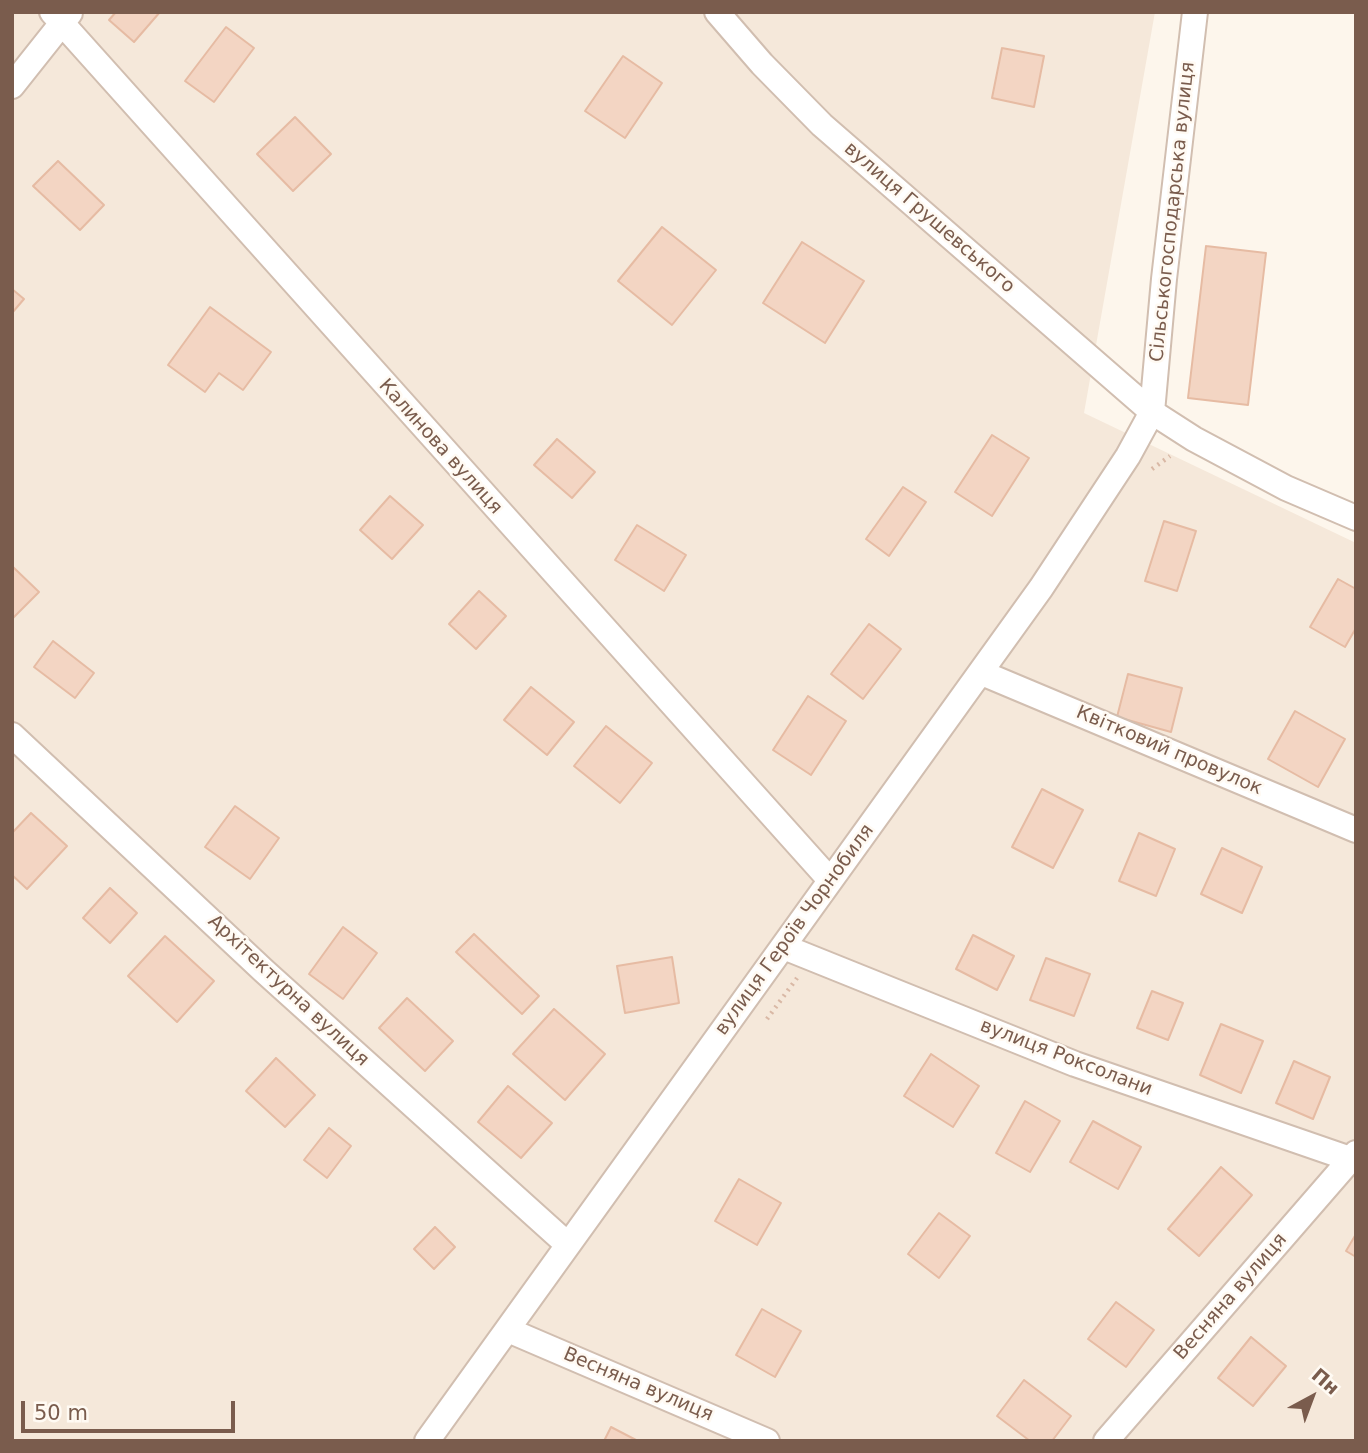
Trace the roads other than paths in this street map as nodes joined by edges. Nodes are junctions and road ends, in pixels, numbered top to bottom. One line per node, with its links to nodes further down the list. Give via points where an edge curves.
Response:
1 (717, 12): 5 (street, вулиця Грушевського, via 822,125)
2 (1195, 12): 5 (street, Сільськогосподарська вулиця)
3 (61, 16): 4 (street); 10 (street, Калинова вулиця)
4 (12, 86)
5 (1152, 412): 6 (street, вулиця Грушевського, via 1286,488); 7 (street, вулиця Героїв Чорнобиля, via 1114,478)
6 (1356, 518)
7 (982, 673): 9 (street, Квітковий провулок); 10 (street, вулиця Героїв Чорнобиля)
8 (12, 735): 13 (street, Архітектурна вулиця, via 264,971)
9 (1356, 830)
10 (830, 880): 11 (street, вулиця Героїв Чорнобиля)
11 (784, 947): 12 (street, вулиця Роксолани, via 1075,1063); 13 (street, вулиця Героїв Чорнобиля)
12 (1354, 1158): 17 (street, Весняна вулиця)
13 (567, 1244): 14 (street, вулиця Героїв Чорнобиля)
14 (508, 1330): 15 (street, вулиця Героїв Чорнобиля); 16 (street, Весняна вулиця)
15 (427, 1441)
16 (767, 1441)
17 (1106, 1441)

